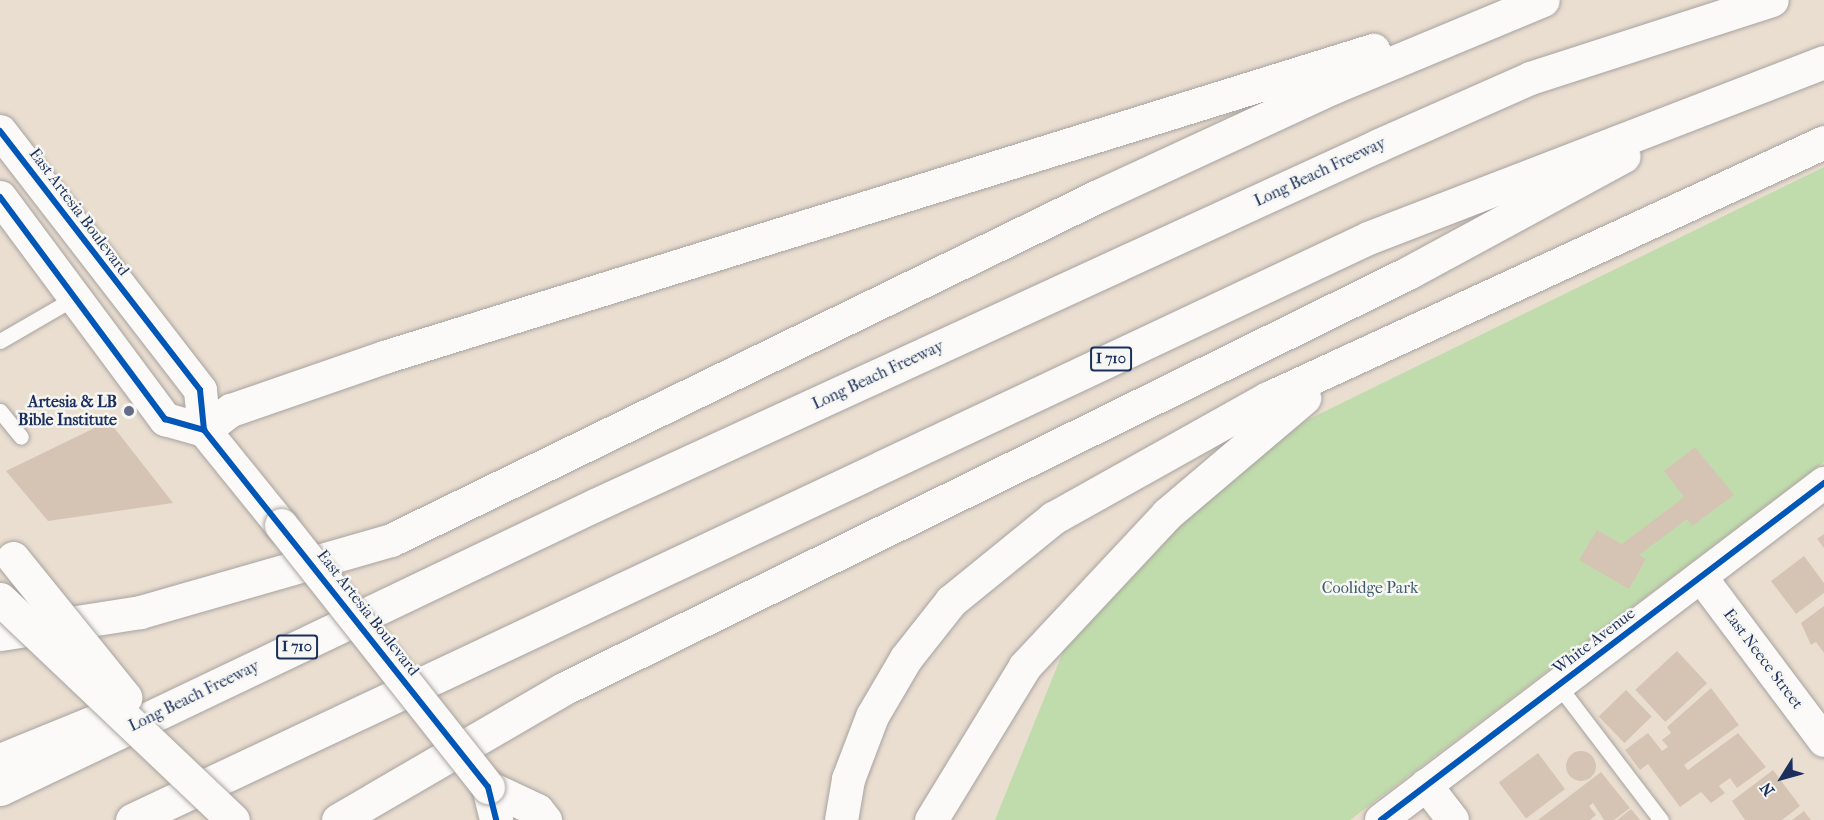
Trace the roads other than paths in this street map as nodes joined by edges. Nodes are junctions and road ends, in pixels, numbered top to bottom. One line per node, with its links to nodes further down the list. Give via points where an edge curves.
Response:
1 (1541, 0): 12 (main road, via 384,357 231,410); 19 (main road, via 1334,87 1100,195 391,540 140,612)
2 (1773, 0): 15 (main road, Long Beach Freeway / I 710, via 1530,78)
3 (1824, 62): 4 (main road, I 710)
4 (1757, 85): 27 (main road, I 710, via 1368,238); 29 (main road, via 1399,277 563,689)
5 (0, 131): 12 (main road, East Artesia Boulevard, via 200,390)
6 (1824, 142): 9 (main road)
7 (0, 197): 8 (main road)
8 (76, 297): 10 (lane); 12 (main road, via 165,419)
9 (1409, 332): 32 (main road, via 1268,398 1053,518 951,601 906,658 872,716 848,779); 33 (main road, via 1279,414 1167,514 1025,666)
10 (0, 341)
11 (0, 411): 13 (lane)
12 (204, 430): 25 (main road, East Artesia Boulevard, bridge)
13 (21, 437)
14 (1824, 483): 17 (street, White Avenue)
15 (595, 505): 22 (main road, via 524,523 178,687); 26 (main road, Long Beach Freeway / I 710)
16 (7, 551): 23 (main road, bridge)
17 (1701, 577): 20 (street, White Avenue); 21 (street, East Neece Street)
18 (0, 599): 23 (main road, bridge)
19 (0, 634)
20 (1558, 685): 24 (street, White Avenue); 36 (lane)
21 (1824, 741)
22 (0, 760)
23 (180, 766): 28 (main road, bridge)
24 (1426, 785): 34 (street, White Avenue); 35 (street)
25 (488, 787): 30 (main road, East Artesia Boulevard); 31 (main road, East Artesia Boulevard, via 537,810)
26 (0, 789)
27 (132, 820)
28 (233, 820)
29 (338, 820)
30 (496, 820)
31 (545, 820)
32 (842, 820)
33 (931, 820)
34 (1381, 820)
35 (1453, 820)
36 (1661, 820)

